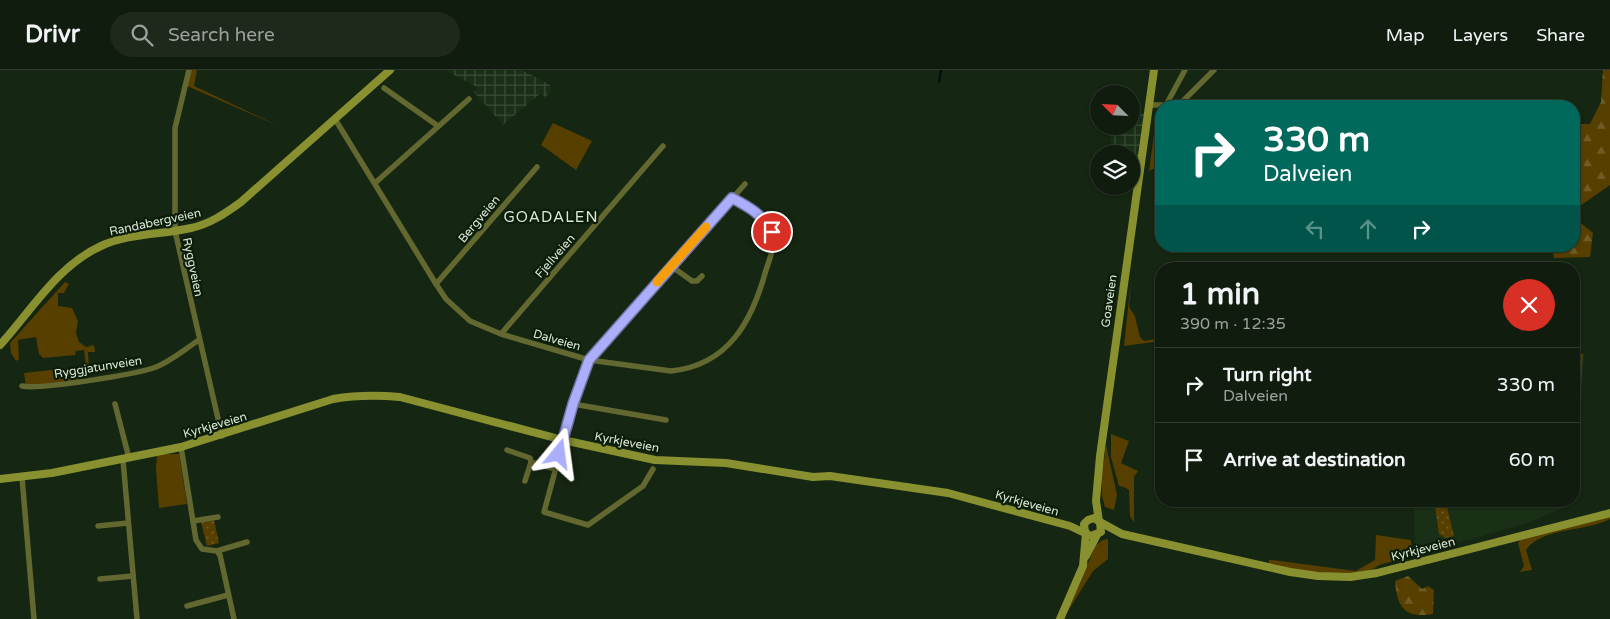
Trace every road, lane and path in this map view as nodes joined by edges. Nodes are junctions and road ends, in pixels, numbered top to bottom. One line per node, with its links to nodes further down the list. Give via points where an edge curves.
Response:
1 (189, 70): 19 (street, Ryggveien, via 175,128)
2 (390, 70): 12 (main road, Randabergveien)
3 (1154, 70): 10 (main road, Goaveien)
4 (1185, 70): 8 (street)
5 (1214, 70): 9 (street)
6 (384, 88): 13 (street)
7 (469, 98): 13 (street)
8 (1169, 100)
9 (1182, 100)
10 (1149, 105): 11 (street); 42 (main road, Goaveien)
11 (1155, 105)
12 (335, 119): 16 (street, Dalveien); 19 (main road, Randabergveien, via 224,215)
13 (438, 126): 16 (street)
14 (663, 146): 23 (street, Fjellveien)
15 (537, 167): 22 (street, Bergveien)
16 (374, 183): 22 (street, Dalveien)
17 (745, 184): 18 (street)
18 (732, 198): 20 (street); 26 (street, Dalveien, via 766,220 773,244 756,305 736,337 711,359 684,370)
19 (175, 231): 24 (street, Ryggveien); 25 (main road, Randabergveien, via 128,237 91,251 56,279)
20 (671, 266): 21 (street, via 692,281); 26 (street)
21 (702, 276)
22 (436, 284): 23 (street, Dalveien, via 470,321)
23 (501, 334): 26 (street, Dalveien)
24 (199, 340): 27 (street, Ryggjatunveien, via 158,366 137,373); 31 (street, Ryggveien)
25 (0, 345)
26 (589, 360): 29 (street)
27 (22, 386)
28 (115, 404): 35 (street)
29 (573, 404): 30 (street); 32 (street)
30 (666, 420)
31 (222, 436): 32 (main road, Kyrkjeveien, via 334,399 384,395 433,404); 33 (main road, Kyrkjeveien)
32 (563, 440): 37 (street); 50 (main road, Kyrkjeveien, via 655,460 726,463 940,492)
33 (181, 447): 35 (main road, Kyrkjeveien); 45 (street)
34 (507, 450): 36 (street, via 526,455)
35 (126, 459): 39 (main road, Kyrkjeveien); 48 (street)
36 (531, 462): 37 (street); 41 (street)
37 (555, 469): 38 (street, via 544,512 588,526 643,486)
38 (654, 469)
39 (22, 477): 40 (main road, Kyrkjeveien); 61 (street)
40 (0, 479)
41 (524, 481)
42 (1096, 500): 46 (main road, Goaveien); 47 (main road, Goaveien)
43 (1610, 513): 52 (main road, Kyrkjeveien, via 1378,573 1350,576 1290,572)
44 (218, 517): 45 (street)
45 (193, 521): 55 (street, via 199,546)
46 (1087, 521): 47 (main road, via 1094,518); 50 (main road, Kyrkjeveien); 51 (main road, Goaveien)
47 (1100, 522): 52 (main road, Kyrkjeveien); 53 (main road, Goaveien, via 1102,529)
48 (128, 523): 49 (street); 57 (street)
49 (98, 526)
50 (1070, 526): 51 (main road, Kyrkjeveien)
51 (1085, 533): 53 (main road); 56 (main road, Goaveien)
52 (1122, 534): 53 (main road, Kyrkjeveien)
53 (1098, 535): 56 (main road, Goaveien)
54 (247, 542): 55 (street)
55 (217, 550): 59 (street)
56 (1085, 558): 64 (main road, Goaveien)
57 (133, 576): 58 (street); 62 (street)
58 (100, 579)
59 (228, 596): 60 (street); 63 (street)
60 (186, 606)
61 (34, 619)
62 (137, 619)
63 (234, 619)
64 (1060, 619)

